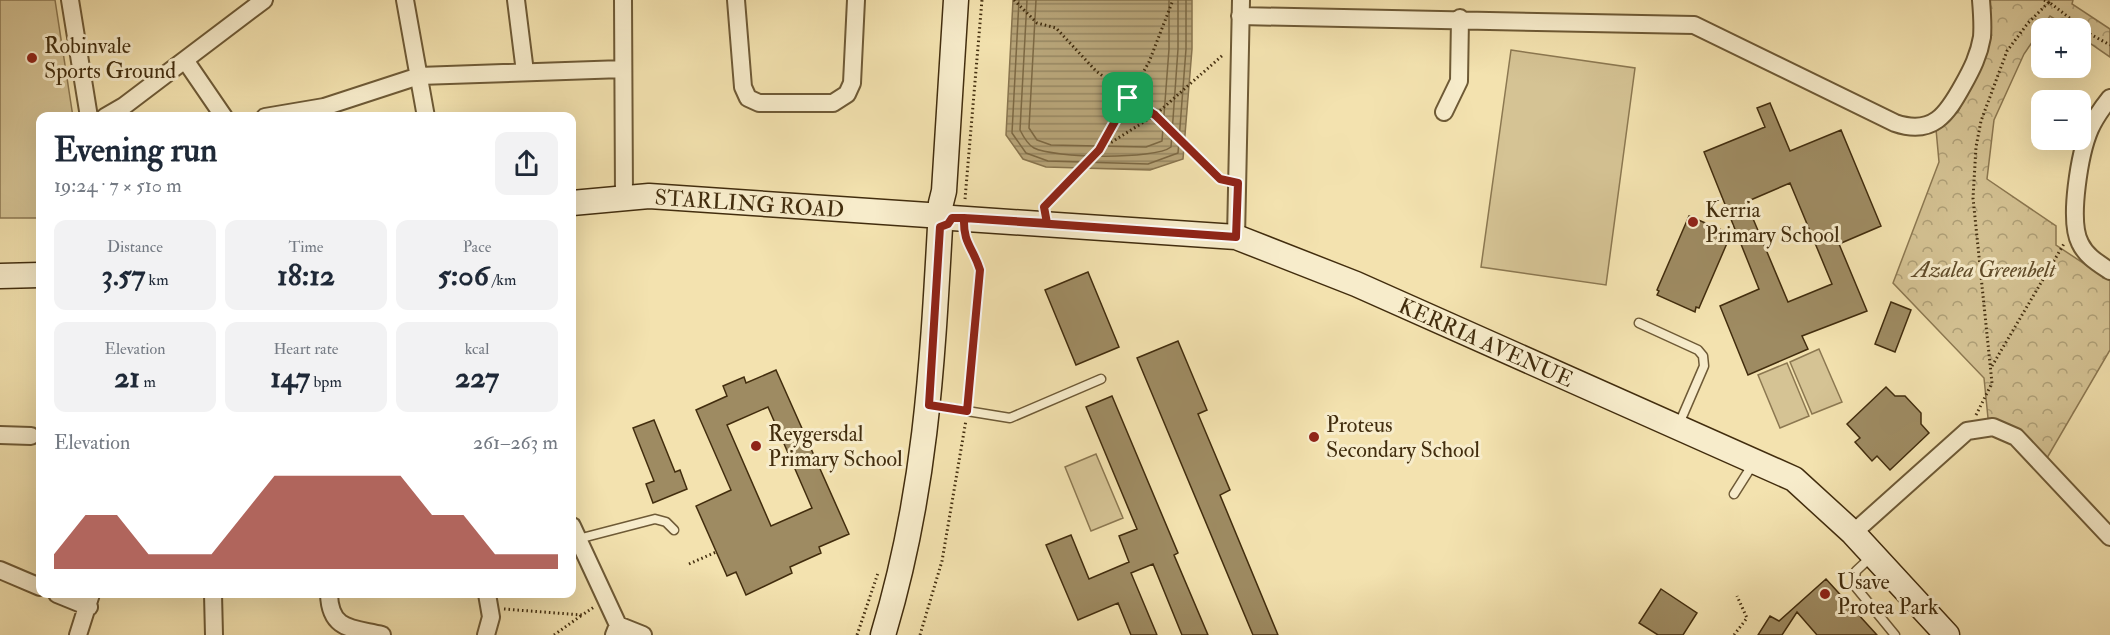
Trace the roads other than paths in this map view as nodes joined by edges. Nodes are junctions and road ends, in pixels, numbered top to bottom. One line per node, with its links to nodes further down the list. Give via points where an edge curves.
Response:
1 (70, 0): 17 (street)
2 (264, 0): 12 (street)
3 (405, 0): 15 (street)
4 (516, 0): 14 (street)
5 (623, 0): 13 (street)
6 (736, 0): 7 (street, via 743,87 748,98 759,104 833,103 847,94 852,83)
7 (856, 0)
8 (956, 0): 25 (street)
9 (1981, 0): 11 (street, via 1982,35 1975,63 1947,112 1928,125 1912,127 1895,123 1694,25)
10 (1241, 8): 11 (street); 26 (street)
11 (1460, 18): 22 (street, via 1459,81)
12 (184, 60): 18 (street); 19 (street)
13 (623, 69): 14 (street); 23 (street)
14 (525, 72): 15 (street)
15 (419, 76): 20 (street, via 324,107); 21 (street)
16 (2110, 98): 27 (street, via 2084,145 2075,225 2083,249)
17 (88, 112)
18 (114, 112)
19 (220, 112)
20 (294, 112)
21 (425, 112)
22 (1444, 112)
23 (624, 196): 24 (street, STARLING ROAD); 25 (street, STARLING ROAD)
24 (576, 202)
25 (945, 216): 26 (street, KERRIA AVENUE); 32 (street)
26 (1236, 237): 33 (street, KERRIA AVENUE, via 1367,289)
27 (2110, 271)
28 (36, 275): 29 (street)
29 (0, 276)
30 (1639, 323): 33 (lane, via 1704,356 1704,366)
31 (1101, 379): 32 (lane, via 1010,418)
32 (929, 405): 56 (street, via 915,510)
33 (1678, 426): 36 (street, KERRIA AVENUE)
34 (0, 435): 35 (street)
35 (31, 436)
36 (1755, 461): 37 (lane); 40 (street, KERRIA AVENUE, via 1794,479)
37 (1734, 494)
38 (674, 530): 39 (lane, via 656,519)
39 (576, 532)
40 (1853, 533): 42 (street, via 1961,435 1974,428 1993,427 2016,437); 43 (street, KERRIA AVENUE)
41 (576, 534): 50 (street)
42 (2110, 537)
43 (1873, 554): 57 (lane, via 1856,571 1854,585); 58 (street, KERRIA AVENUE)
44 (0, 570): 45 (street)
45 (36, 585)
46 (213, 598): 52 (street)
47 (329, 598): 53 (street, via 331,613 338,622)
48 (90, 601): 51 (street)
49 (489, 601): 54 (street, via 490,626)
50 (616, 630): 55 (street)
51 (78, 635)
52 (214, 635)
53 (382, 635)
54 (486, 635)
55 (643, 635)
56 (883, 635)
57 (1895, 635)
58 (1947, 635)

